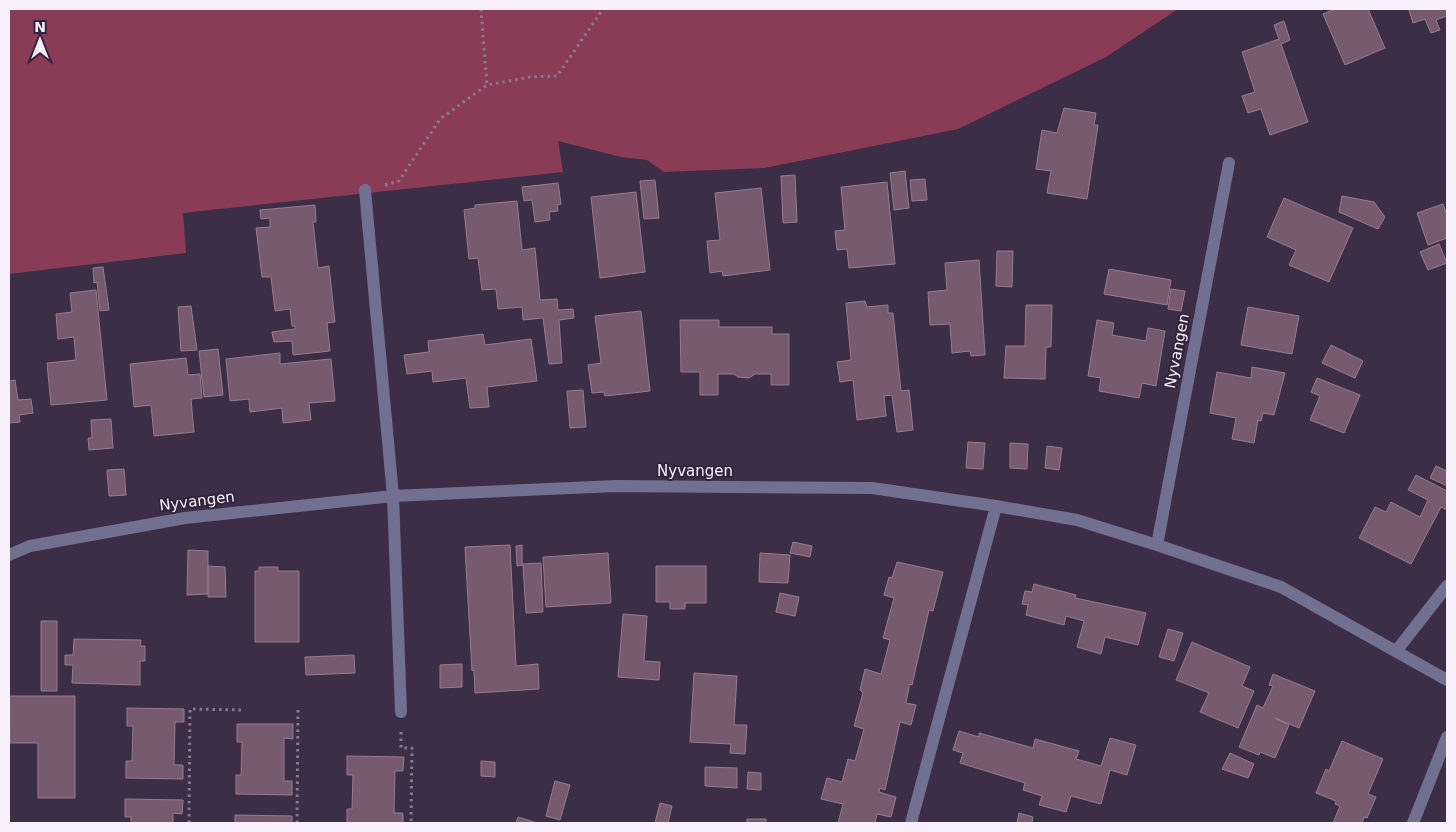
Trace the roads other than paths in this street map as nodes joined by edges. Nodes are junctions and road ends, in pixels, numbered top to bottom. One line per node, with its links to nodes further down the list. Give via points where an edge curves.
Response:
1 (1230, 163): 5 (street, Nyvangen)
2 (366, 190): 3 (street)
3 (393, 496): 4 (street, Nyvangen, via 616,486 872,488); 6 (street, Nyvangen, via 185,518 30,546); 10 (street)
4 (996, 506): 5 (street, Nyvangen, via 1077,520); 12 (street)
5 (1158, 545): 8 (street, Nyvangen, via 1281,588)
6 (9, 555)
7 (1447, 586): 8 (street)
8 (1397, 650): 9 (street, Nyvangen)
9 (1447, 680)
10 (401, 712)
11 (1447, 738): 13 (street)
12 (911, 823)
13 (1413, 823)

